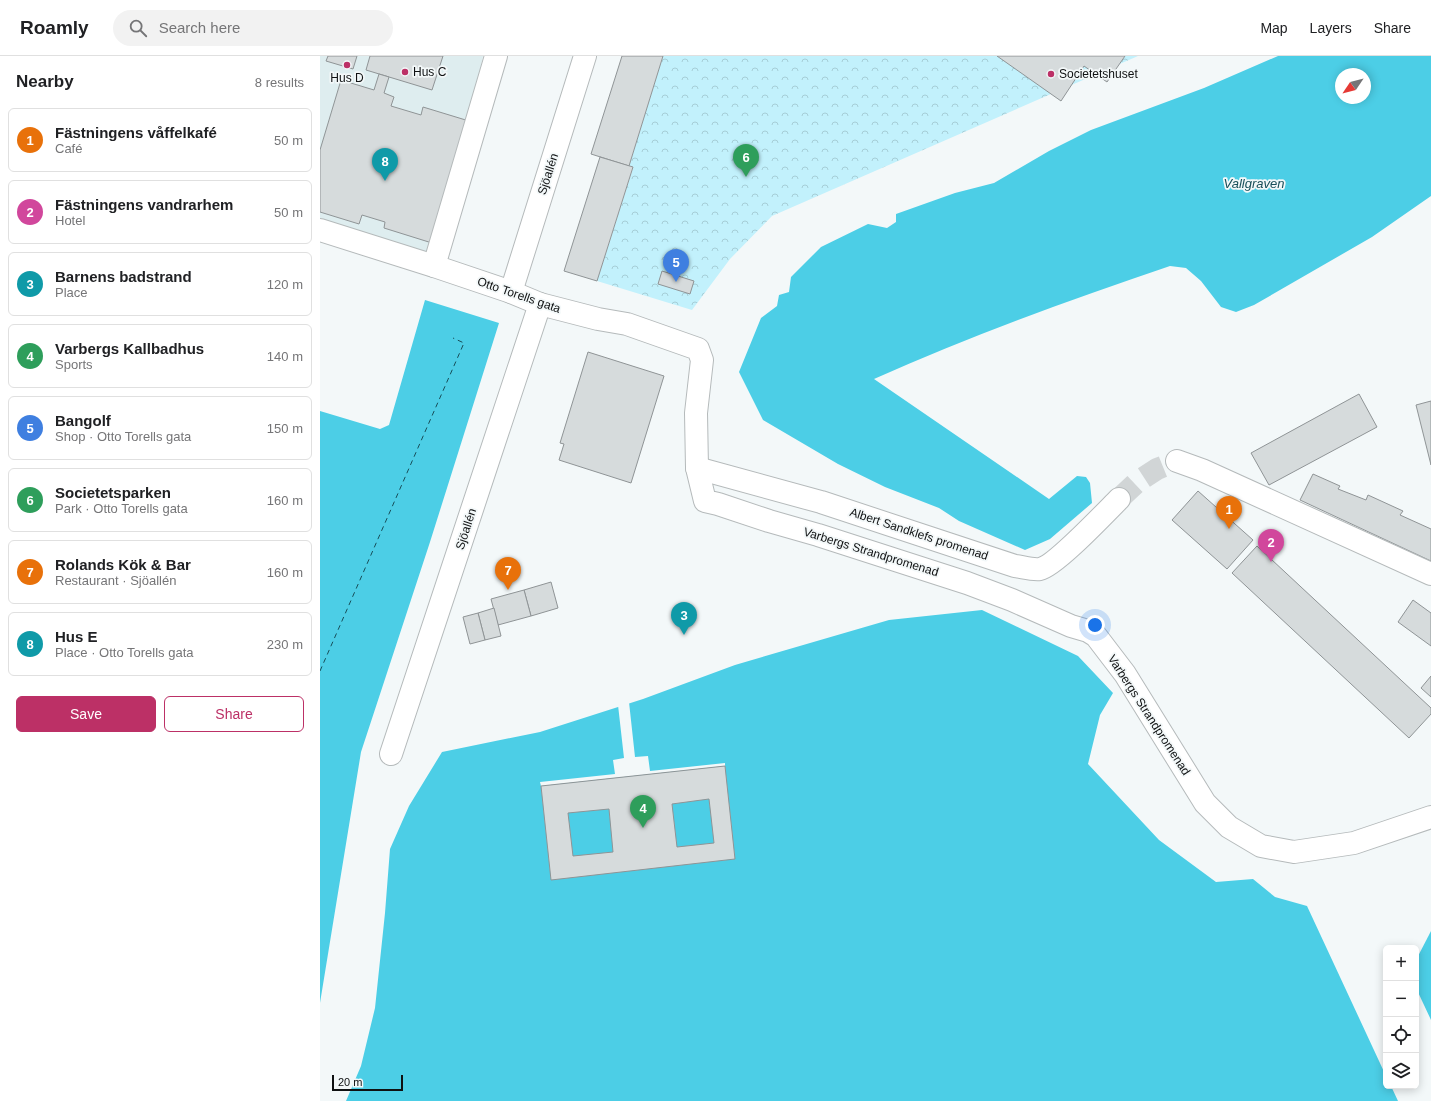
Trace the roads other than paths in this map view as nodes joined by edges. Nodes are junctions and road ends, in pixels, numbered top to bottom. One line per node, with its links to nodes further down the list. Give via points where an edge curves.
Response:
1 (496, 56): 4 (street)
2 (585, 56): 5 (street, Sjöallén)
3 (320, 230): 4 (street, Otto Torells gata)
4 (434, 266): 5 (street, Otto Torells gata)
5 (511, 292): 6 (street, Otto Torells gata)
6 (540, 304): 8 (street, Otto Torells gata, via 598,320 627,324 698,349 702,360 696,413); 11 (street, Sjöallén)
7 (1177, 461): 10 (street)
8 (696, 468): 9 (street, Albert Sandklefs promenad, via 821,502 1015,566 1031,569 1040,569 1057,560); 12 (street, Varbergs Strandpromenad, via 705,501 967,583 1096,636 1125,674 1205,803 1229,827 1261,846 1294,852 1354,843)
9 (1119, 499)
10 (1431, 574)
11 (391, 754)
12 (1431, 817)

